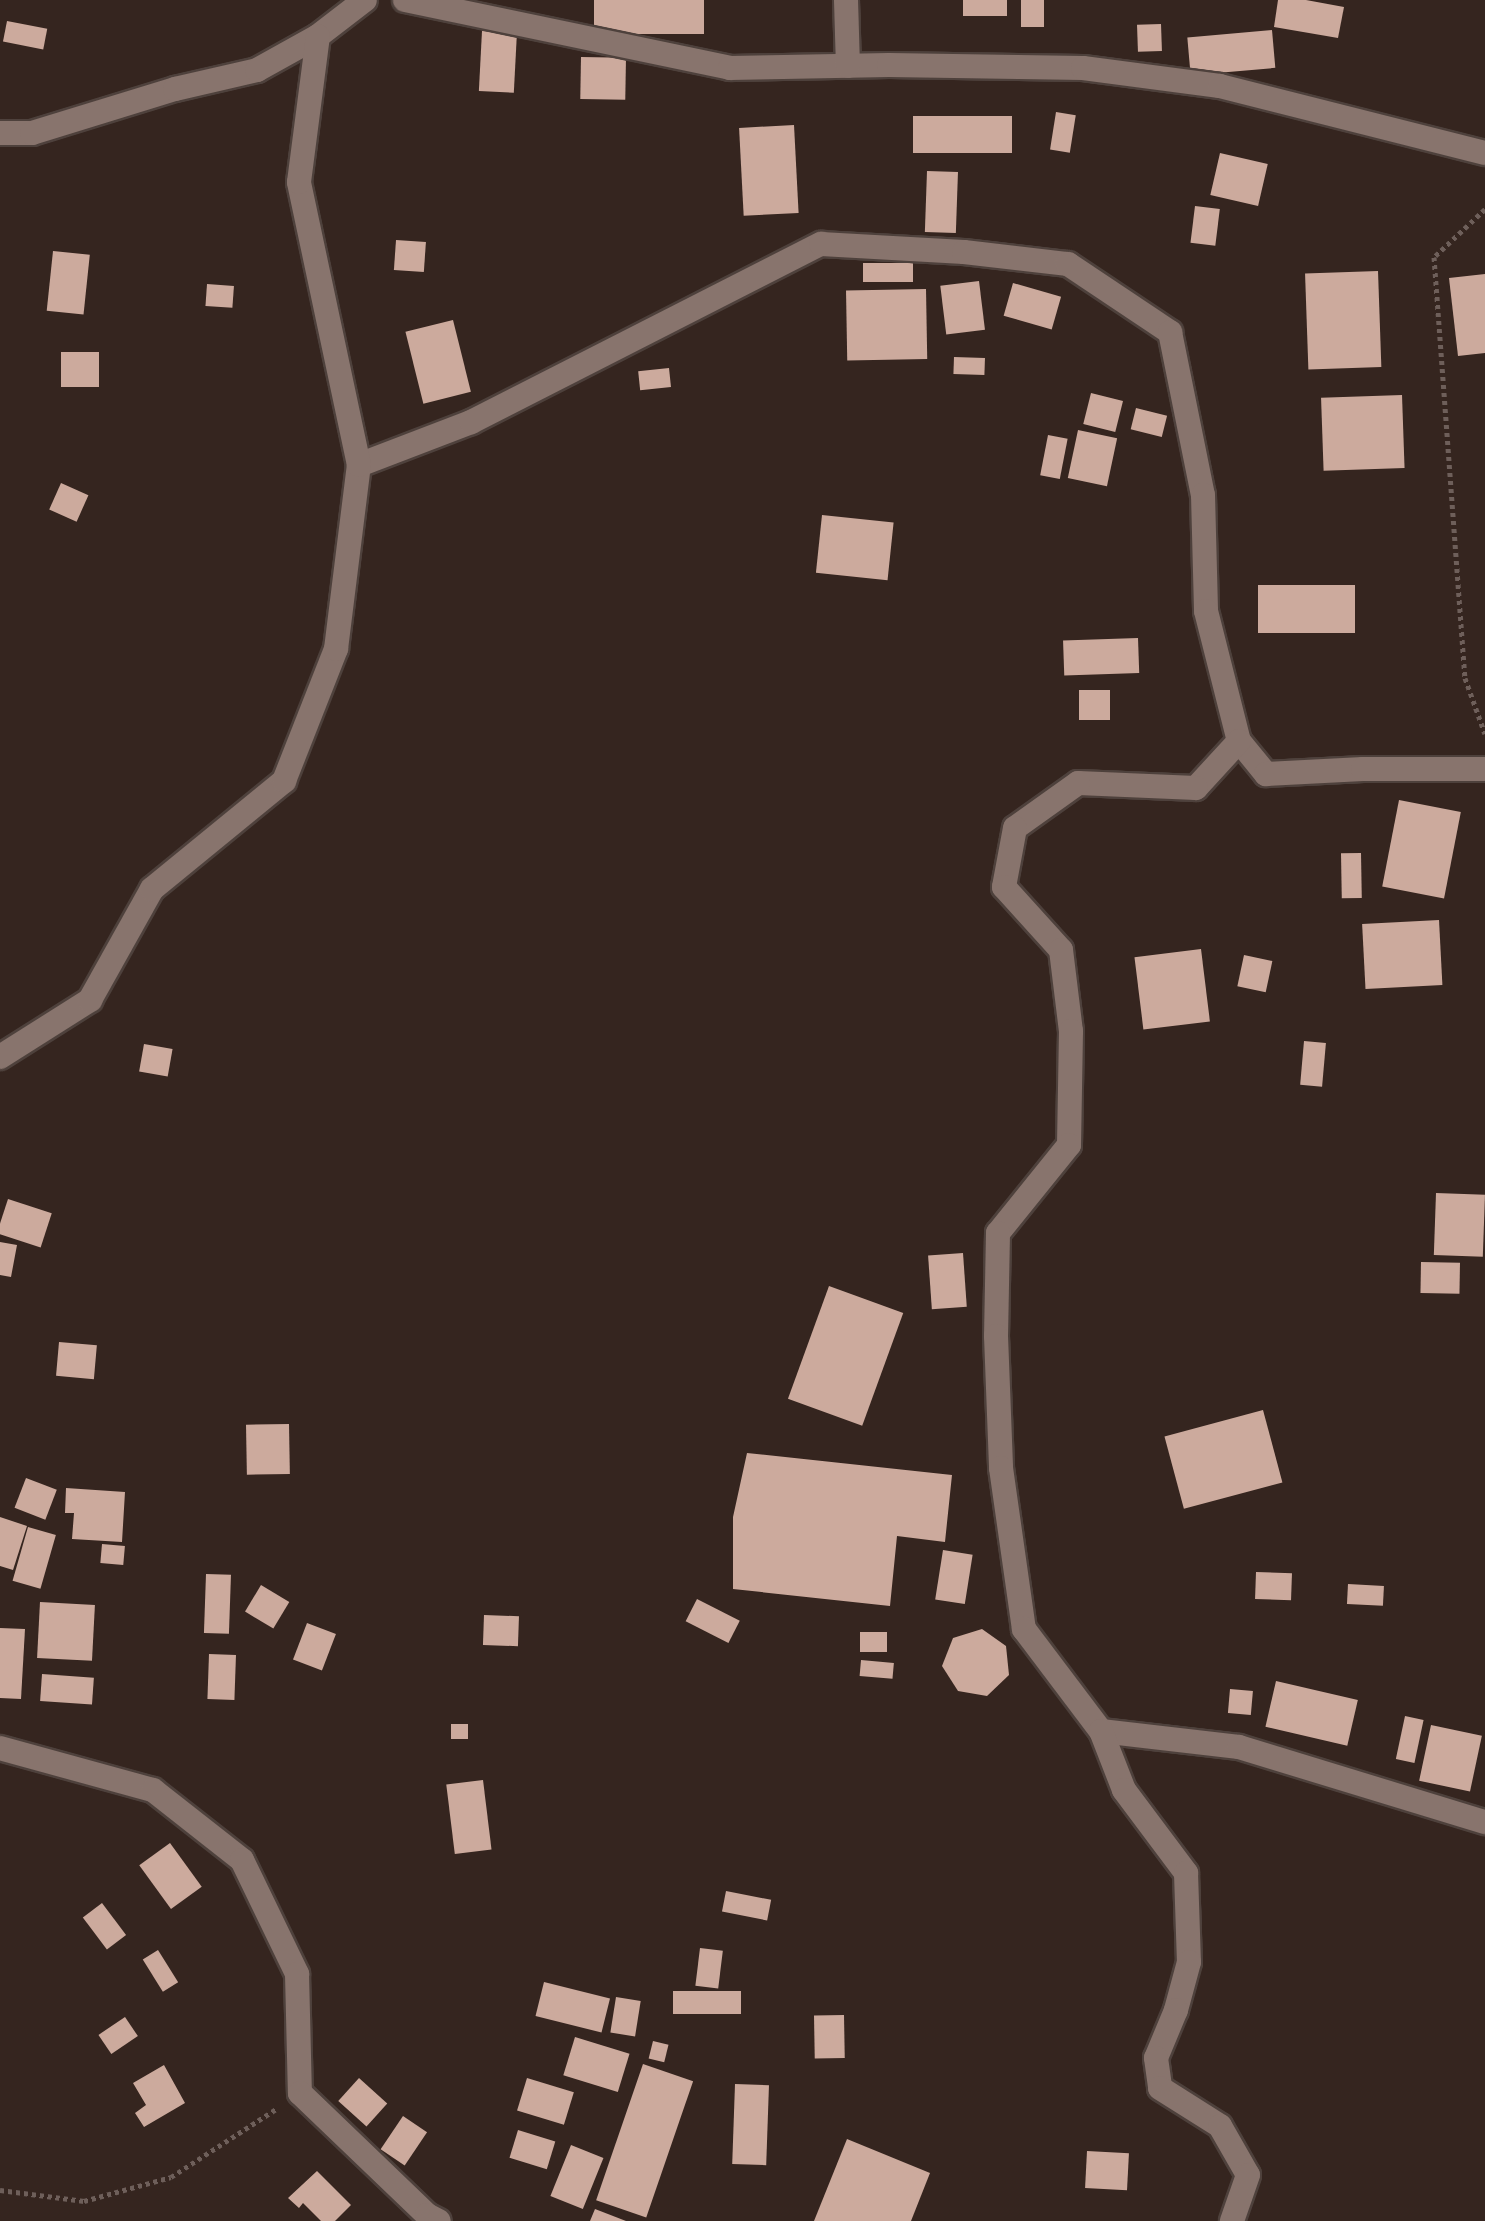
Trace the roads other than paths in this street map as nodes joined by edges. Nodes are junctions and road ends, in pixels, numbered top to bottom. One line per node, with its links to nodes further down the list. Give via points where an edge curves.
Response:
1 (365, 0): 4 (street)
2 (405, 0): 5 (street, via 730,68)
3 (846, 0): 5 (street)
4 (318, 36): 6 (street, via 257,70 32,133); 8 (street, via 299,182)
5 (848, 66): 7 (street, via 1083,68 1220,86)
6 (0, 133)
7 (1485, 153)
8 (359, 465): 9 (street, via 471,422 821,244 1068,264 1170,332 1203,495 1206,611); 11 (street, via 336,649 284,781 152,889 90,1000)
9 (1239, 741): 10 (street, via 1266,774); 12 (street, via 1196,788 1078,783 1015,828 1004,887 1061,950 1071,1031 1069,1145 998,1233 1001,1468 1024,1629)
10 (1485, 769)
11 (0, 1057)
12 (1101, 1731): 14 (street, via 1239,1747); 16 (street, via 1124,1790 1186,1873 1189,1962 1156,2058 1160,2088 1220,2126 1248,2175)
13 (0, 1748): 15 (street, via 153,1790 242,1860 297,1974 300,2093)
14 (1485, 1822)
15 (439, 2221)
16 (1232, 2221)

